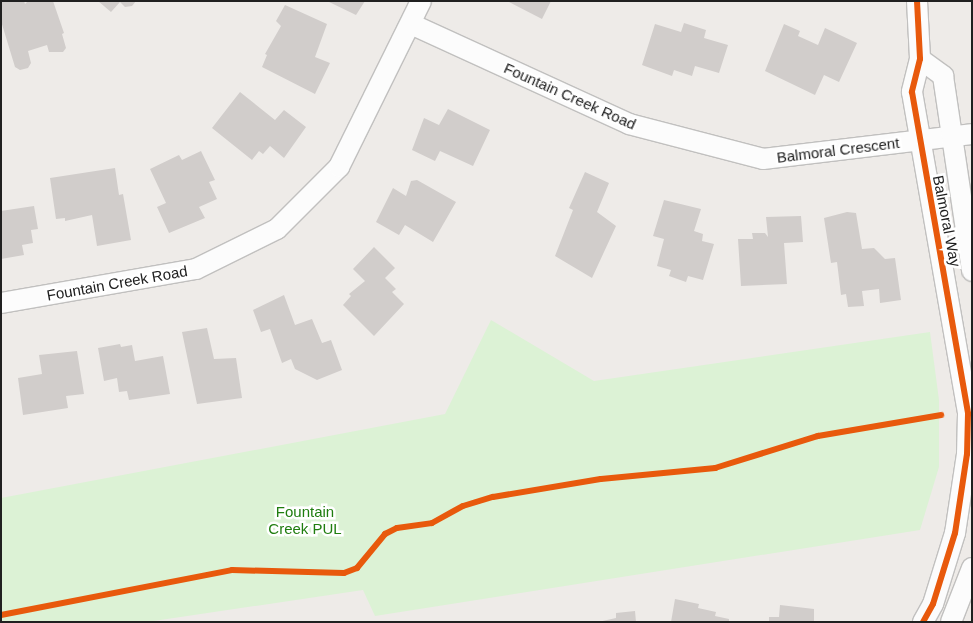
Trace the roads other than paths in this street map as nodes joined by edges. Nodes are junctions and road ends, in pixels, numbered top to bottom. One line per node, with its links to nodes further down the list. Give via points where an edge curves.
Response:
1 (421, 1): 3 (street, Fountain Creek Road)
2 (917, 1): 4 (street)
3 (411, 24): 8 (street, Fountain Creek Road, via 629,124); 10 (street, Fountain Creek Road, via 339,167 277,229 196,269)
4 (920, 59): 6 (street, Balmoral Way, via 943,76); 7 (street, Balmoral Way, via 912,92)
5 (972, 134): 6 (street, Balmoral Crescent)
6 (952, 138): 7 (street, Balmoral Crescent); 9 (street, Balmoral Way)
7 (918, 140): 8 (street, Balmoral Crescent); 12 (street, Balmoral Way, via 966,387 968,414 955,533 933,604)
8 (763, 159)
9 (972, 271)
10 (1, 303)
11 (972, 568): 13 (street)
12 (923, 622)
13 (950, 622)

